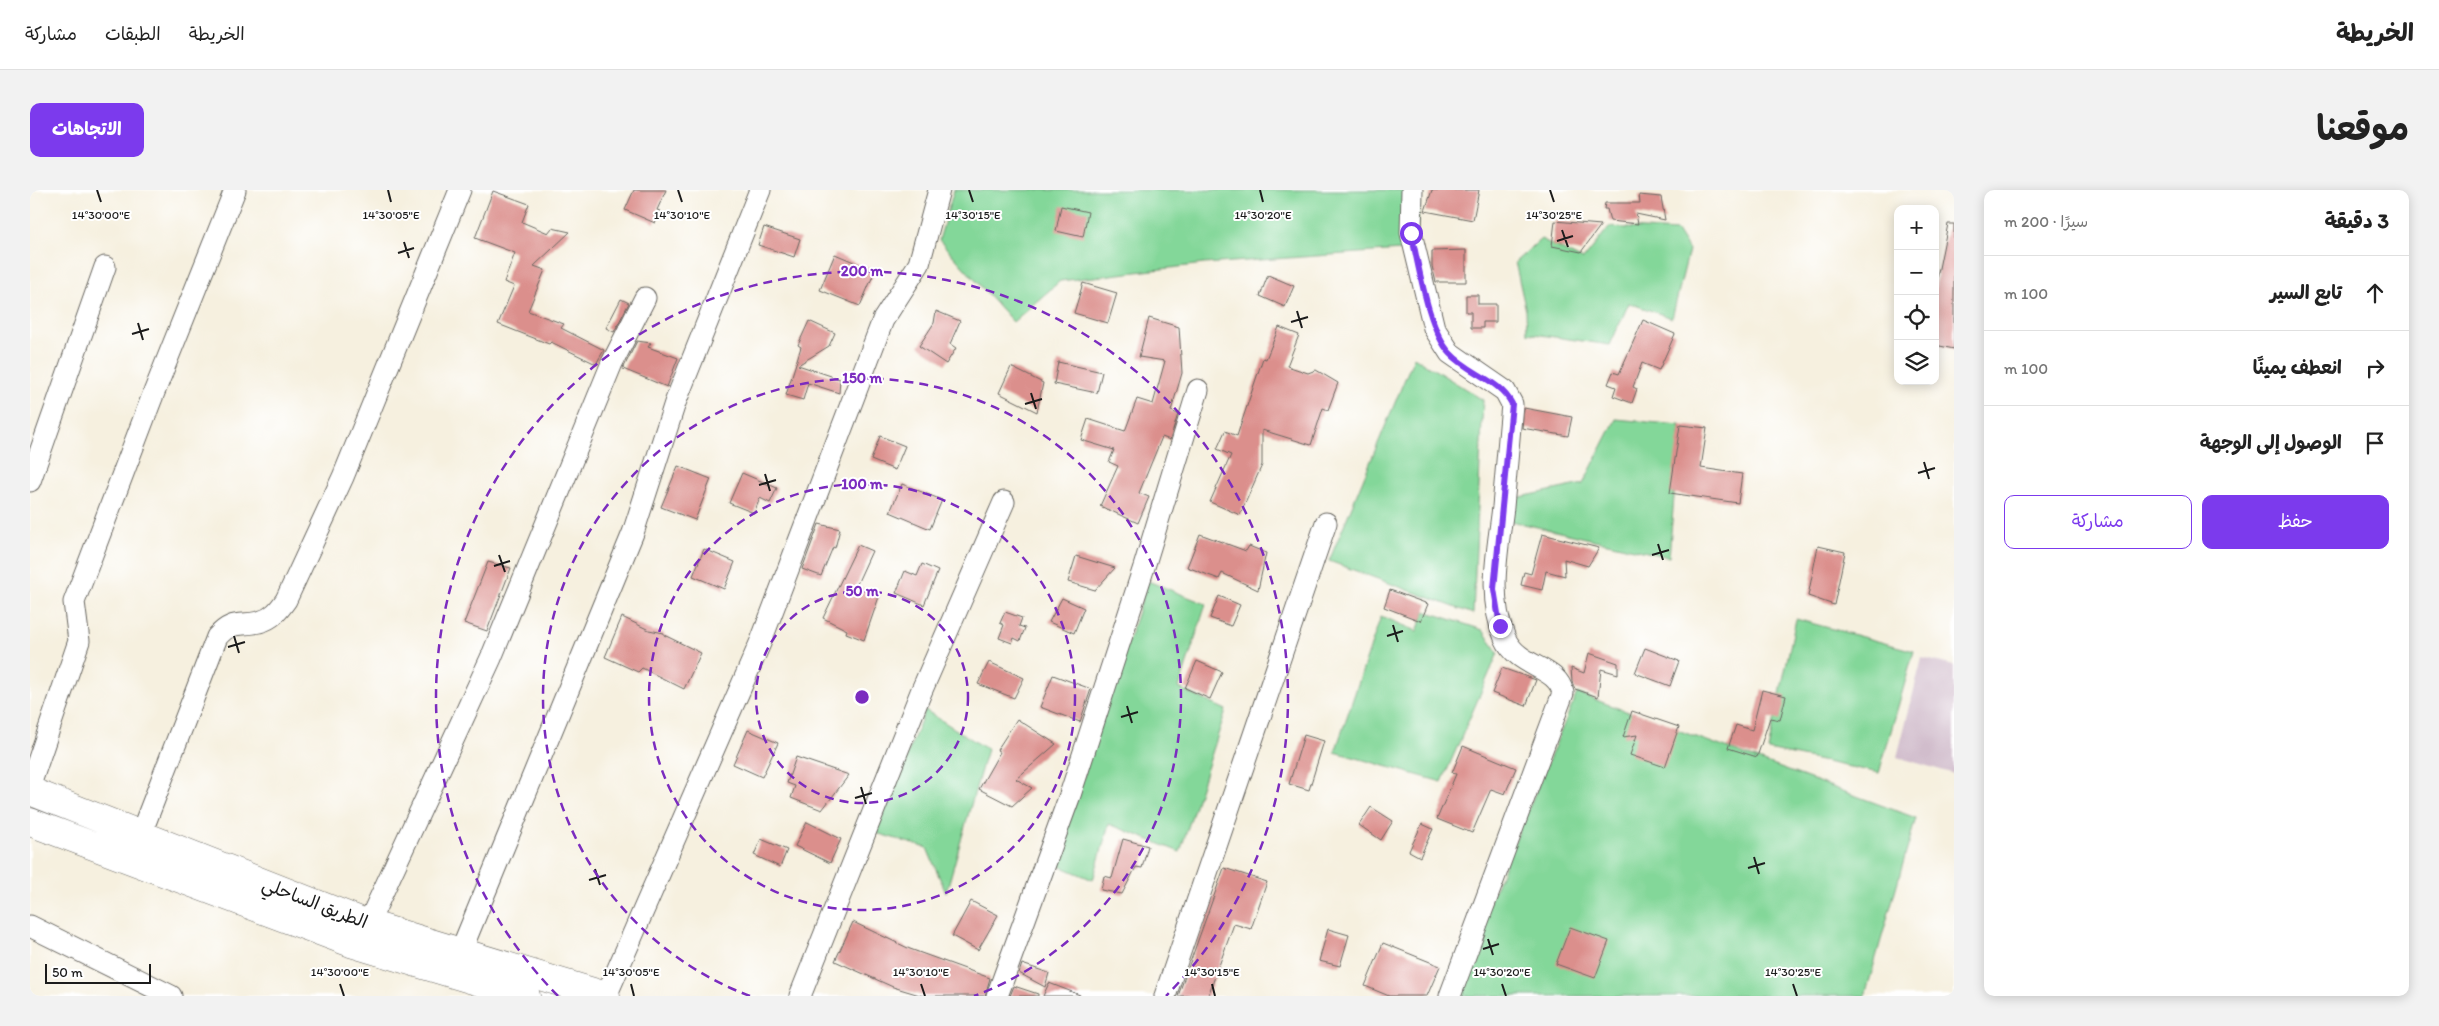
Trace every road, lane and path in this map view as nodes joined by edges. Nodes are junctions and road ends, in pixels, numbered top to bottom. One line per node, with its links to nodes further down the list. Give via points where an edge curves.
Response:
1 (235, 190): 12 (street, via 74,602 79,641)
2 (460, 190): 15 (street, via 343,477 286,600 275,614 259,622 233,624 217,637)
3 (760, 190): 18 (street, via 675,402 632,533)
4 (939, 190): 21 (street, via 919,264 883,320 761,641)
5 (1412, 190): 25 (street, via 1411,233 1434,328 1450,353 1505,391 1512,404 1494,589 1500,626 1514,653 1555,677 1561,683 1563,693)
6 (105, 267): 9 (street)
7 (645, 298): 16 (street, via 612,363 491,658)
8 (1198, 390): 23 (street, via 1070,795)
9 (30, 481)
10 (1004, 502): 22 (street, via 925,683)
11 (1326, 523): 24 (street)
12 (30, 785)
13 (30, 790): 15 (highway, الطريق الساحلي)
14 (30, 822): 20 (highway, الطريق الساحلي, via 351,943)
15 (140, 836): 16 (highway, الطريق الساحلي)
16 (368, 924): 18 (highway, الطريق الساحلي)
17 (30, 926): 19 (street)
18 (460, 953): 21 (highway, الطريق الساحلي)
19 (171, 996)
20 (526, 996)
21 (606, 996)
22 (800, 996)
23 (997, 996)
24 (1165, 996)
25 (1450, 996)

